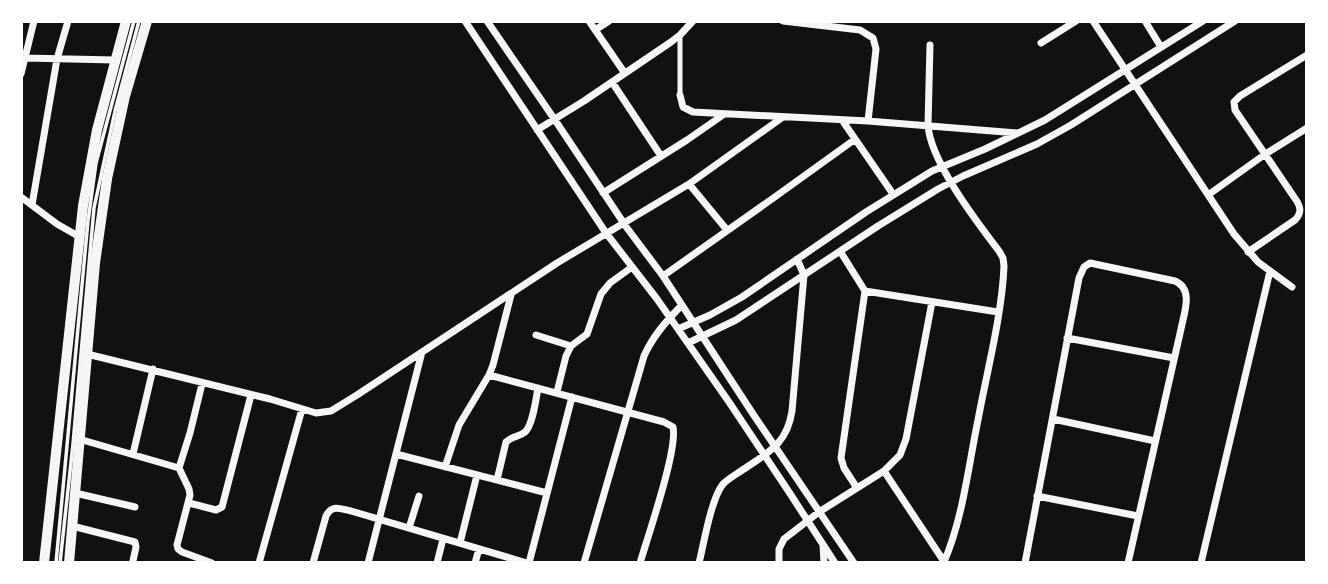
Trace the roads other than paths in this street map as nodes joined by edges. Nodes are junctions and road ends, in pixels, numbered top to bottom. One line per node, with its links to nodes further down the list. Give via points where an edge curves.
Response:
1 (34, 21): 23 (street)
2 (68, 21): 24 (street)
3 (126, 21): 25 (main road)
4 (137, 21): 120 (lane, via 94,208)
5 (146, 21): 78 (main road, via 107,179)
6 (466, 21): 39 (street)
7 (487, 21): 34 (street)
8 (589, 21): 17 (street)
9 (609, 21): 17 (street)
10 (693, 21): 18 (street)
11 (783, 21): 36 (street, via 860,30 873,38 876,49)
12 (1076, 21): 19 (street)
13 (1093, 21): 27 (street)
14 (1145, 21): 21 (street)
15 (1203, 21): 21 (street)
16 (1235, 21): 30 (street)
17 (595, 30): 28 (street)
18 (680, 35): 28 (street); 31 (street)
19 (1041, 43)
20 (930, 45): 37 (street)
21 (1161, 47): 27 (street)
22 (1307, 55): 42 (street, via 1234,102)
23 (24, 58): 24 (street); 26 (street)
24 (57, 59): 25 (street); 51 (street)
25 (115, 60): 55 (main road)
26 (21, 69)
27 (1126, 71): 30 (street); 40 (street)
28 (624, 72): 29 (street)
29 (612, 82): 34 (street); 43 (street)
30 (1136, 85): 45 (street, via 1045,140); 49 (street)
31 (680, 95): 32 (street, via 689,111)
32 (723, 114): 33 (street); 43 (street)
33 (783, 117): 35 (street); 46 (street)
34 (555, 120): 39 (street); 47 (street)
35 (842, 120): 36 (street); 41 (street)
36 (868, 121): 37 (street)
37 (928, 125): 40 (street); 44 (street)
38 (1307, 128): 42 (street)
39 (537, 130): 54 (street)
40 (1018, 133): 44 (street)
41 (854, 139): 48 (street); 53 (street)
42 (1264, 155): 49 (street); 57 (street, via 1298,203 1300,214)
43 (661, 156): 47 (street)
44 (942, 166): 45 (street); 48 (street)
45 (951, 182): 56 (street); 68 (street, via 1003,258)
46 (689, 184): 52 (street); 53 (street)
47 (603, 192): 52 (street)
48 (893, 194): 58 (street)
49 (1208, 195): 57 (street)
50 (21, 197): 51 (street)
51 (32, 205): 55 (street)
52 (624, 223): 54 (street); 62 (street)
53 (727, 230): 62 (street)
54 (606, 233): 59 (street); 65 (street)
55 (78, 236): 119 (main road)
56 (839, 251): 61 (street); 64 (street)
57 (1248, 252): 60 (street)
58 (797, 259): 61 (street); 70 (street, via 735,302)
59 (632, 267): 69 (street); 76 (street, via 605,289 587,334)
60 (1270, 271): 63 (street); 139 (street)
61 (804, 275): 73 (street); 92 (street, via 790,421)
62 (663, 276): 67 (street)
63 (1292, 287)
64 (866, 291): 66 (street); 101 (street, via 841,455)
65 (511, 295): 77 (street); 81 (street)
66 (932, 302): 68 (street); 98 (street, via 903,450)
67 (682, 305): 69 (street); 70 (street)
68 (998, 312): 136 (street, via 959,516)
69 (670, 317): 71 (street); 88 (street, via 648,346)
70 (694, 322): 71 (street); 73 (street)
71 (678, 328): 75 (street)
72 (536, 335): 76 (street)
73 (703, 337): 75 (street); 92 (street)
74 (1068, 338): 79 (street); 79 (street, via 1081,270 1090,264 1108,267 1182,284 1186,298); 89 (street)
75 (688, 343): 95 (street)
76 (572, 345): 84 (street)
77 (422, 352): 87 (street, via 337,408 321,413); 94 (street)
78 (87, 354): 80 (street); 90 (main road)
79 (1174, 358): 91 (street)
80 (153, 369): 82 (street); 93 (street)
81 (489, 375): 83 (street); 96 (street, via 459,425)
82 (202, 384): 85 (street); 97 (street)
83 (538, 388): 84 (street); 100 (street, via 528,428 506,442)
84 (557, 392): 86 (street)
85 (251, 395): 87 (street); 106 (street, via 222,507 214,510)
86 (572, 397): 88 (street); 103 (street)
87 (302, 409): 123 (street)
88 (626, 412): 129 (street); 130 (street, via 668,424 674,432)
89 (1053, 419): 91 (street); 105 (street)
90 (79, 439): 93 (street); 102 (main road)
91 (1155, 441): 109 (street)
92 (775, 447): 95 (street); 108 (street)
93 (133, 454): 97 (street)
94 (396, 454): 96 (street); 110 (street)
95 (765, 455): 111 (street); 131 (street, via 721,487)
96 (445, 467): 99 (street)
97 (179, 468): 106 (street, via 188,486)
98 (884, 471): 101 (street); 136 (street)
99 (477, 475): 100 (street); 115 (street)
100 (497, 480): 103 (street)
101 (858, 488): 108 (street)
102 (75, 493): 107 (street); 112 (main road)
103 (547, 493): 128 (street)
104 (419, 496): 113 (street)
105 (1037, 496): 109 (street); 137 (street)
106 (189, 503): 122 (street, via 177,547)
107 (135, 507)
108 (819, 512): 111 (street); 135 (street)
109 (1138, 516): 138 (street)
110 (379, 520): 113 (street); 124 (street, via 331,509); 125 (street)
111 (808, 520): 116 (street); 132 (street, via 782,542)
112 (72, 526): 118 (street, via 135,542); 121 (main road)
113 (410, 528): 114 (street)
114 (443, 539): 115 (street); 126 (street)
115 (460, 543): 117 (street)
116 (823, 544): 133 (street); 134 (street)
117 (479, 549): 127 (street); 128 (street)
118 (133, 561)
119 (44, 563)
120 (58, 563)
121 (69, 563)
122 (212, 563)
123 (259, 563)
124 (313, 563)
125 (368, 563)
126 (436, 563)
127 (475, 563)
128 (528, 563)
129 (584, 563)
130 (640, 563)
131 (699, 563)
132 (779, 563)
133 (824, 563)
134 (835, 563)
135 (853, 563)
136 (945, 563)
137 (1025, 563)
138 (1128, 563)
139 (1201, 563)

